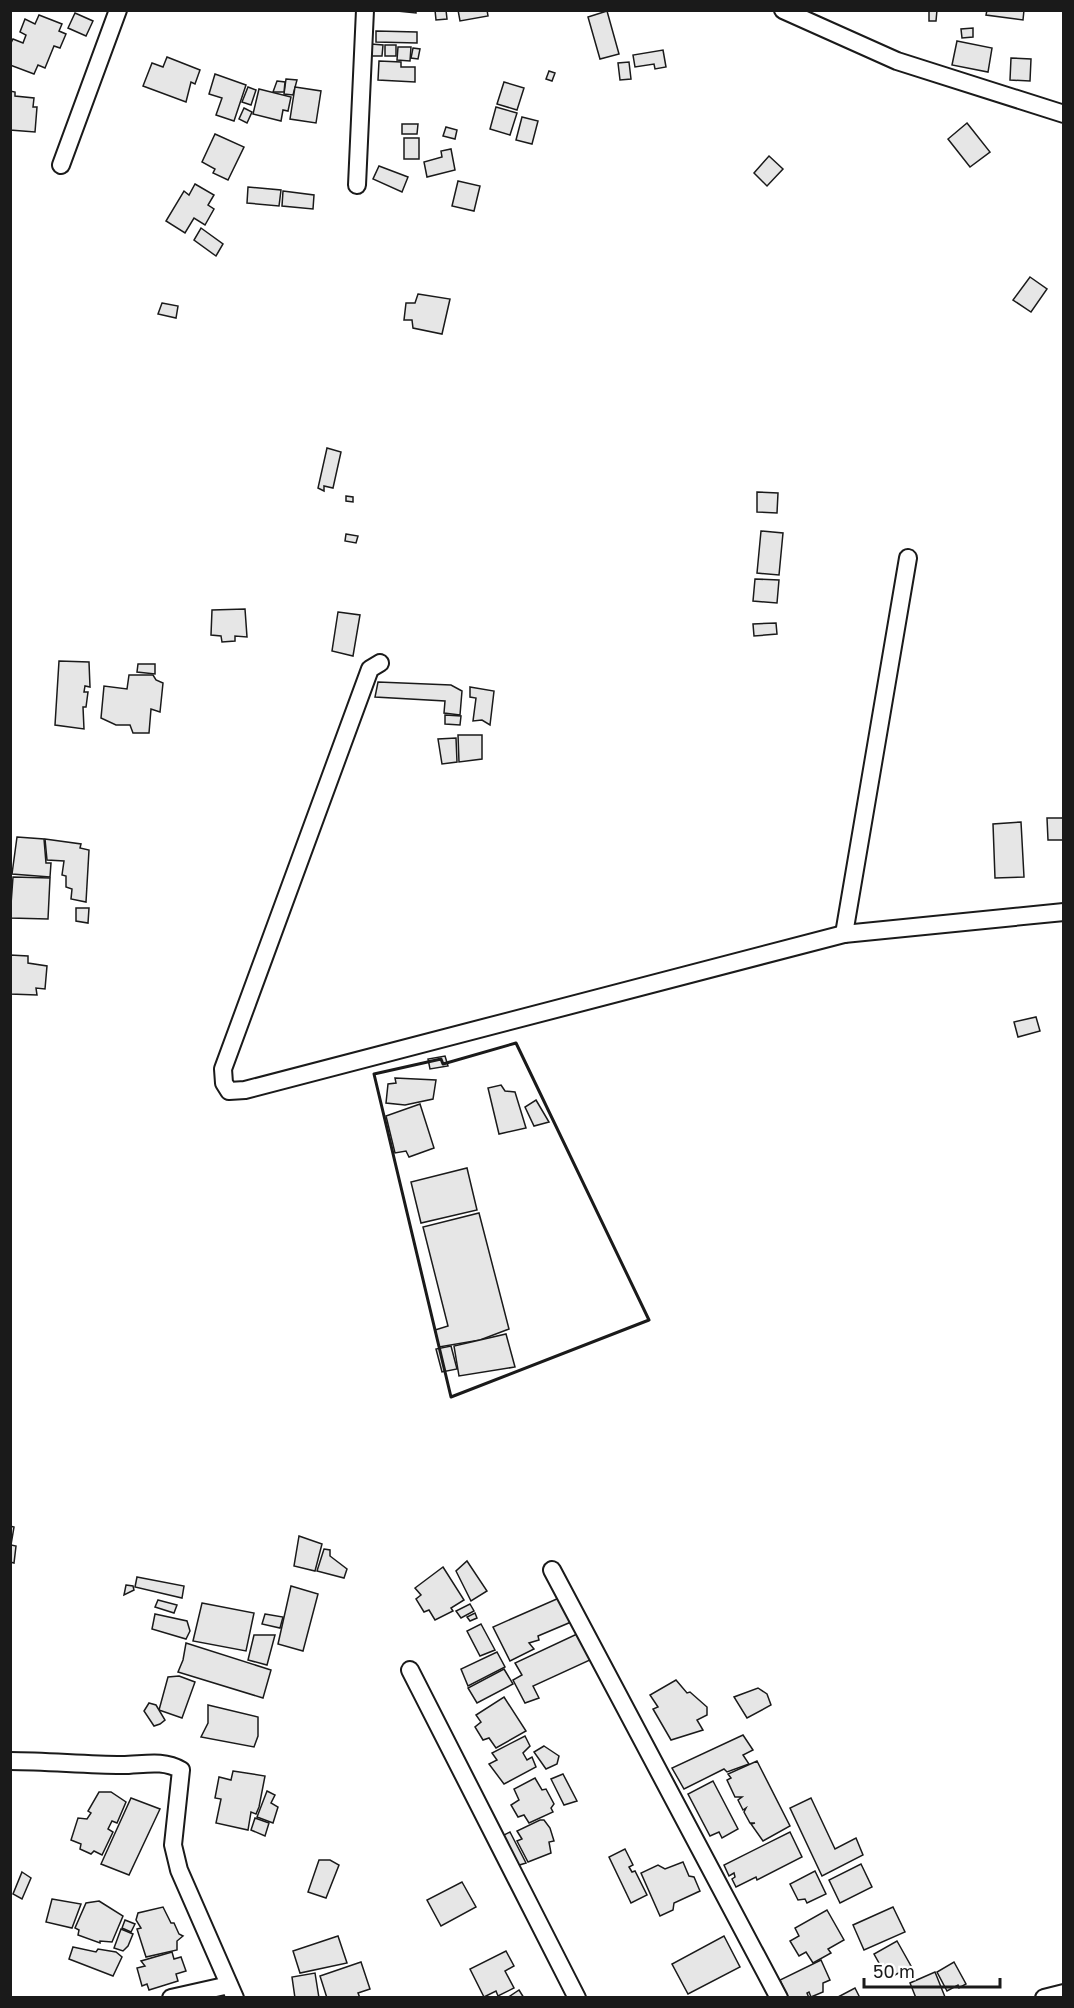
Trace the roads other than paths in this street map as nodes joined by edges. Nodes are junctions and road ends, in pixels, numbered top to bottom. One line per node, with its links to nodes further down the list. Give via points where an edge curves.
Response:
1 (118, 10): 5 (street)
2 (365, 10): 6 (street)
3 (783, 10): 4 (street, via 897,61)
4 (1064, 114)
5 (61, 165)
6 (357, 185)
7 (908, 558): 10 (street)
8 (380, 663): 10 (street, via 370,669 223,1069 229,1092)
9 (1064, 912): 10 (street)
10 (844, 934)
11 (552, 1570): 18 (street)
12 (410, 1670): 17 (street)
13 (10, 1761): 14 (street, via 155,1763 182,1770 173,1845 179,1870)
14 (232, 1991): 16 (street)
15 (1064, 1993): 19 (street)
16 (171, 1998)
17 (577, 1998)
18 (779, 1998)
19 (1044, 1998)

